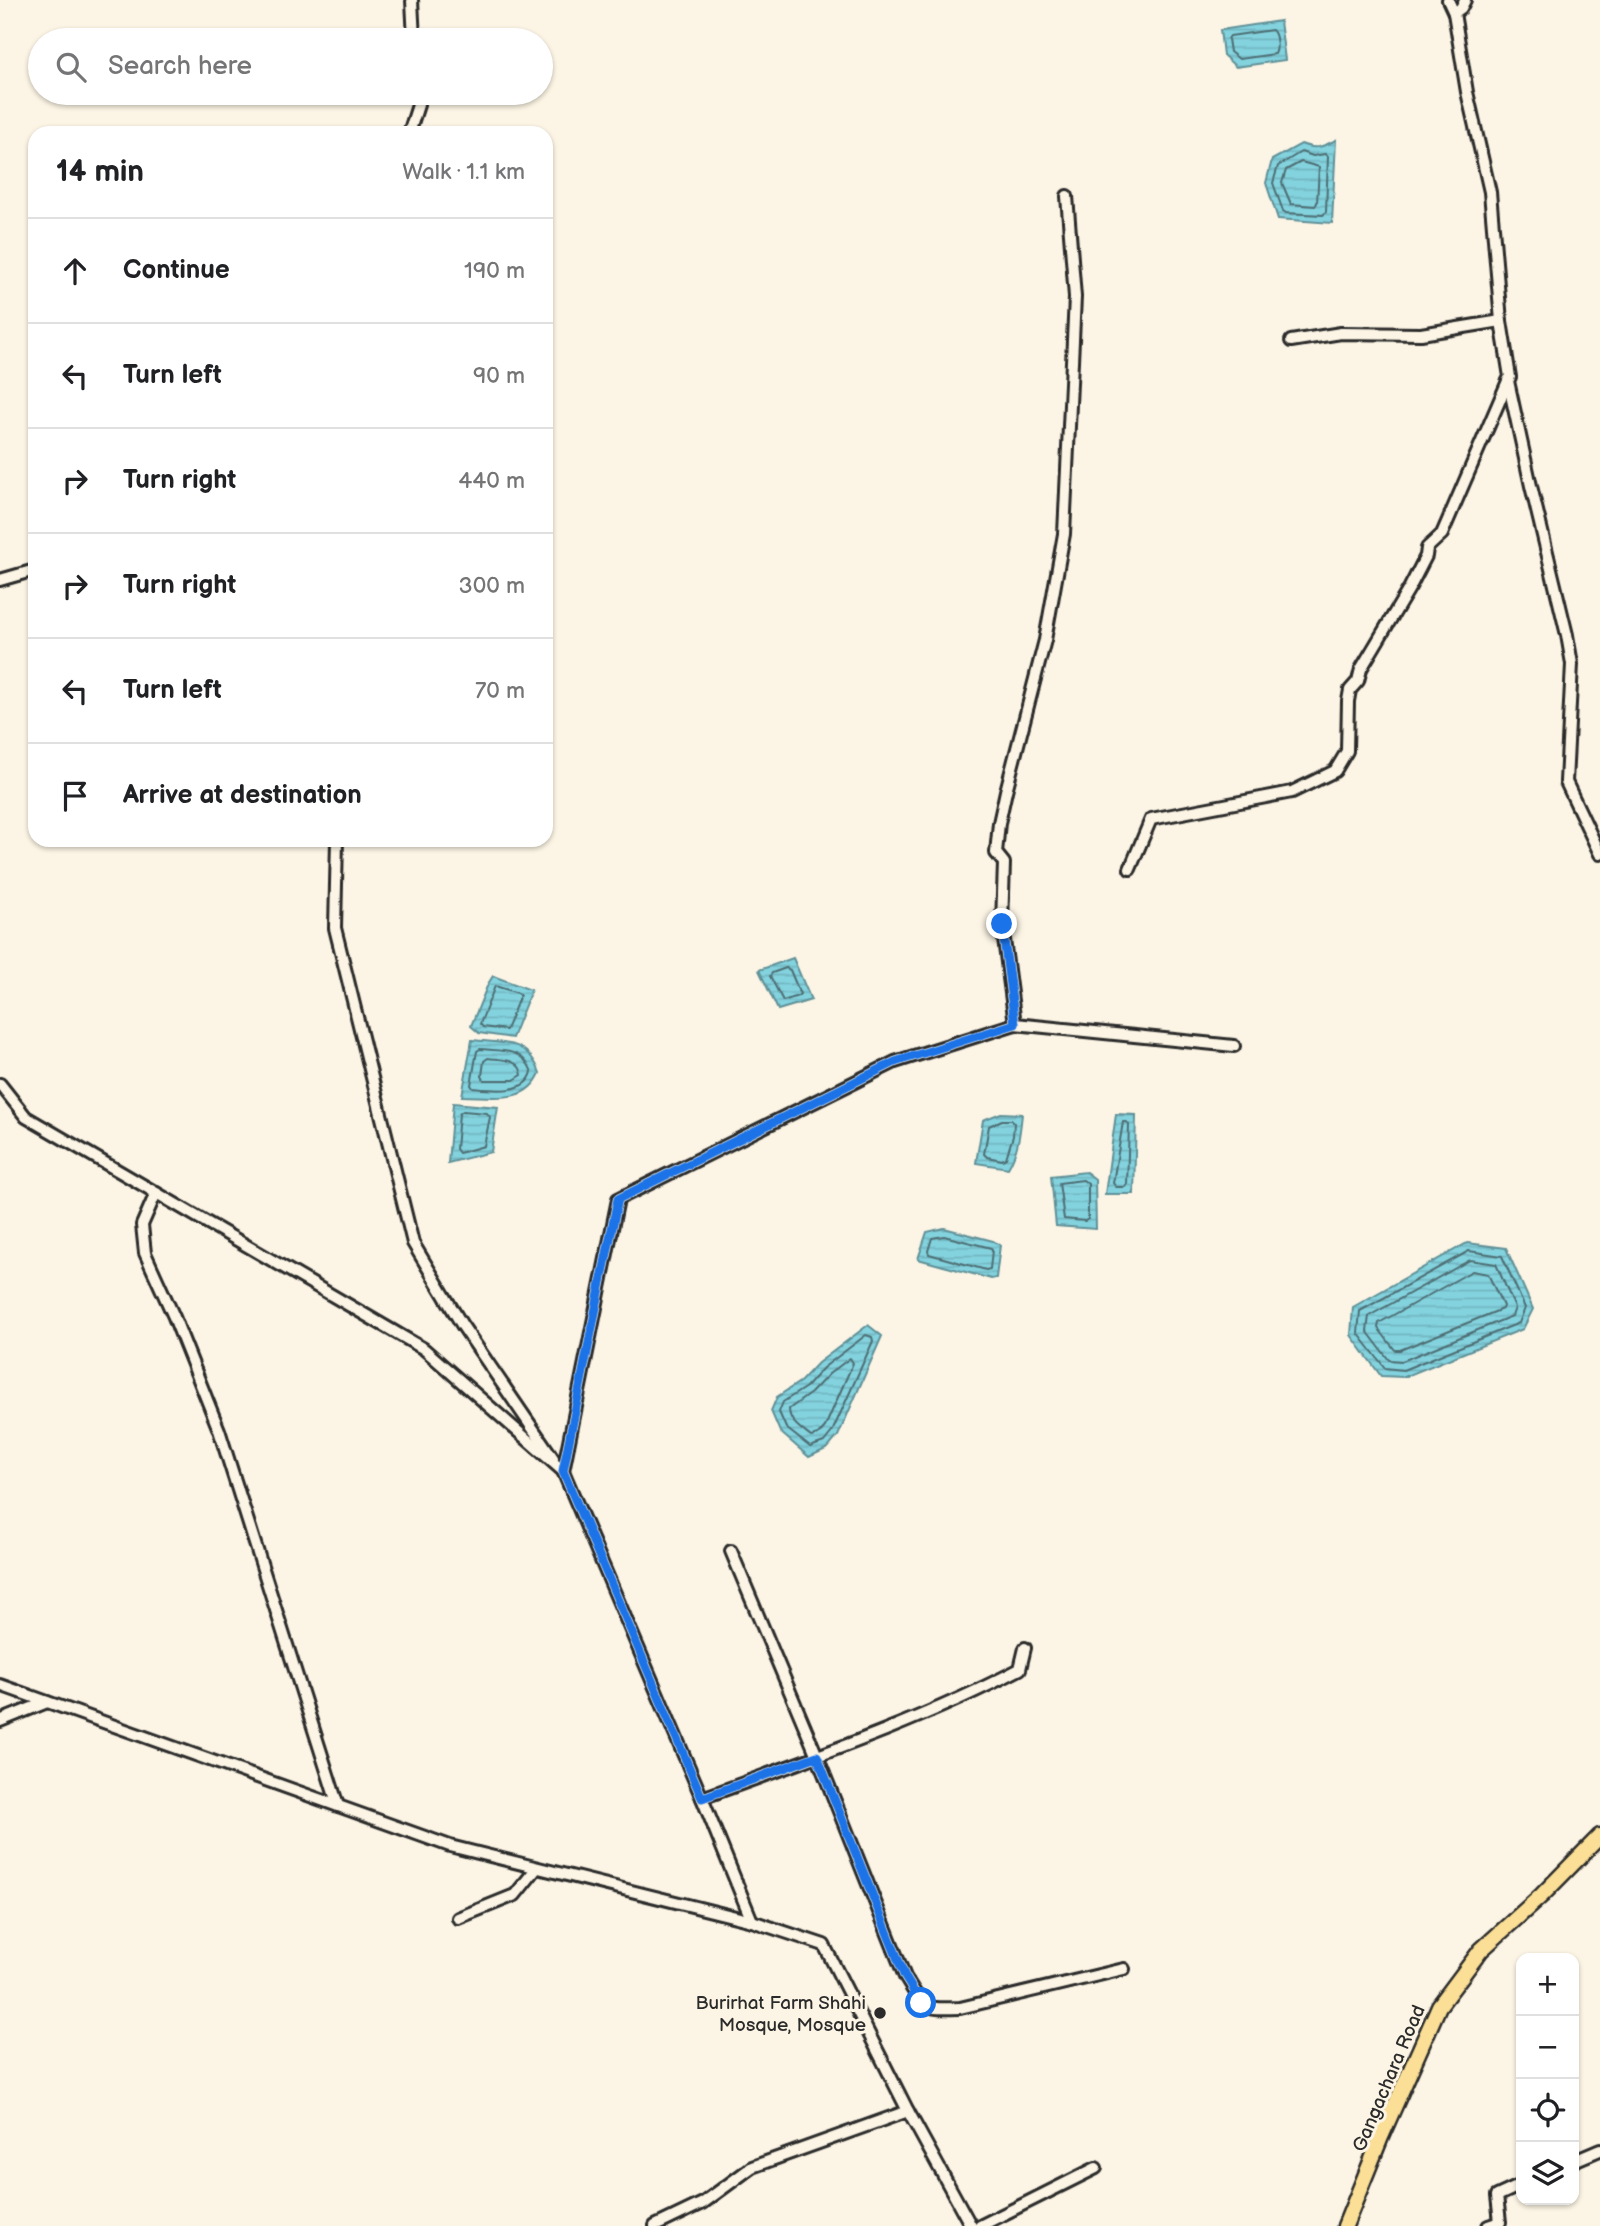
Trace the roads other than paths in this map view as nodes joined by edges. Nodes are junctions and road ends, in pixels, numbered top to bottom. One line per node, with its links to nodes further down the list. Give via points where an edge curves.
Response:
1 (412, 0): 5 (street)
2 (1448, 0): 4 (street)
3 (1465, 0): 4 (street)
4 (1454, 13): 9 (street, via 1490,192)
5 (413, 28)
6 (418, 105): 7 (street)
7 (411, 126)
8 (1068, 196): 17 (street, via 1075,297 1065,534 996,853 1004,863 1002,924)
9 (1501, 321): 10 (street, via 1421,334 1341,333); 11 (street)
10 (1291, 341)
11 (1508, 381): 15 (street, via 1572,664 1566,782); 16 (street, via 1442,534 1427,548 1410,587 1350,690 1347,751 1335,771 1292,792 1151,819)
12 (28, 571): 13 (street)
13 (0, 580)
14 (337, 847): 21 (street, via 335,928 413,1243 462,1325)
15 (1600, 854)
16 (1130, 869)
17 (1015, 1024): 18 (street); 21 (street, via 895,1062 618,1199)
18 (1234, 1046)
19 (0, 1084): 20 (street, via 26,1117)
20 (156, 1192): 21 (street, via 424,1349); 29 (street, via 142,1225 145,1253 219,1430)
21 (563, 1471): 28 (street)
22 (731, 1551): 27 (street)
23 (1024, 1648): 27 (street, via 1020,1669 978,1691)
24 (0, 1685): 25 (street)
25 (47, 1702): 26 (street); 29 (street)
26 (0, 1721)
27 (817, 1756): 28 (street); 34 (street, via 905,1977 921,2003 960,2008)
28 (702, 1798): 33 (street)
29 (338, 1805): 31 (street, via 450,1846)
30 (1600, 1836): 43 (main road, Gangachara Road, via 1481,1950 1439,2006)
31 (537, 1869): 32 (street, via 515,1895); 33 (street)
32 (458, 1918)
33 (752, 1921): 35 (street, via 824,1945)
34 (1124, 1969)
35 (908, 2111): 40 (street, via 752,2167 703,2203); 41 (street)
36 (1600, 2150): 37 (street)
37 (1579, 2159)
38 (1096, 2168): 42 (street)
39 (1516, 2187): 44 (street, via 1497,2196 1500,2222)
40 (655, 2226)
41 (971, 2226)
42 (980, 2226)
43 (1345, 2226)
44 (1489, 2226)

